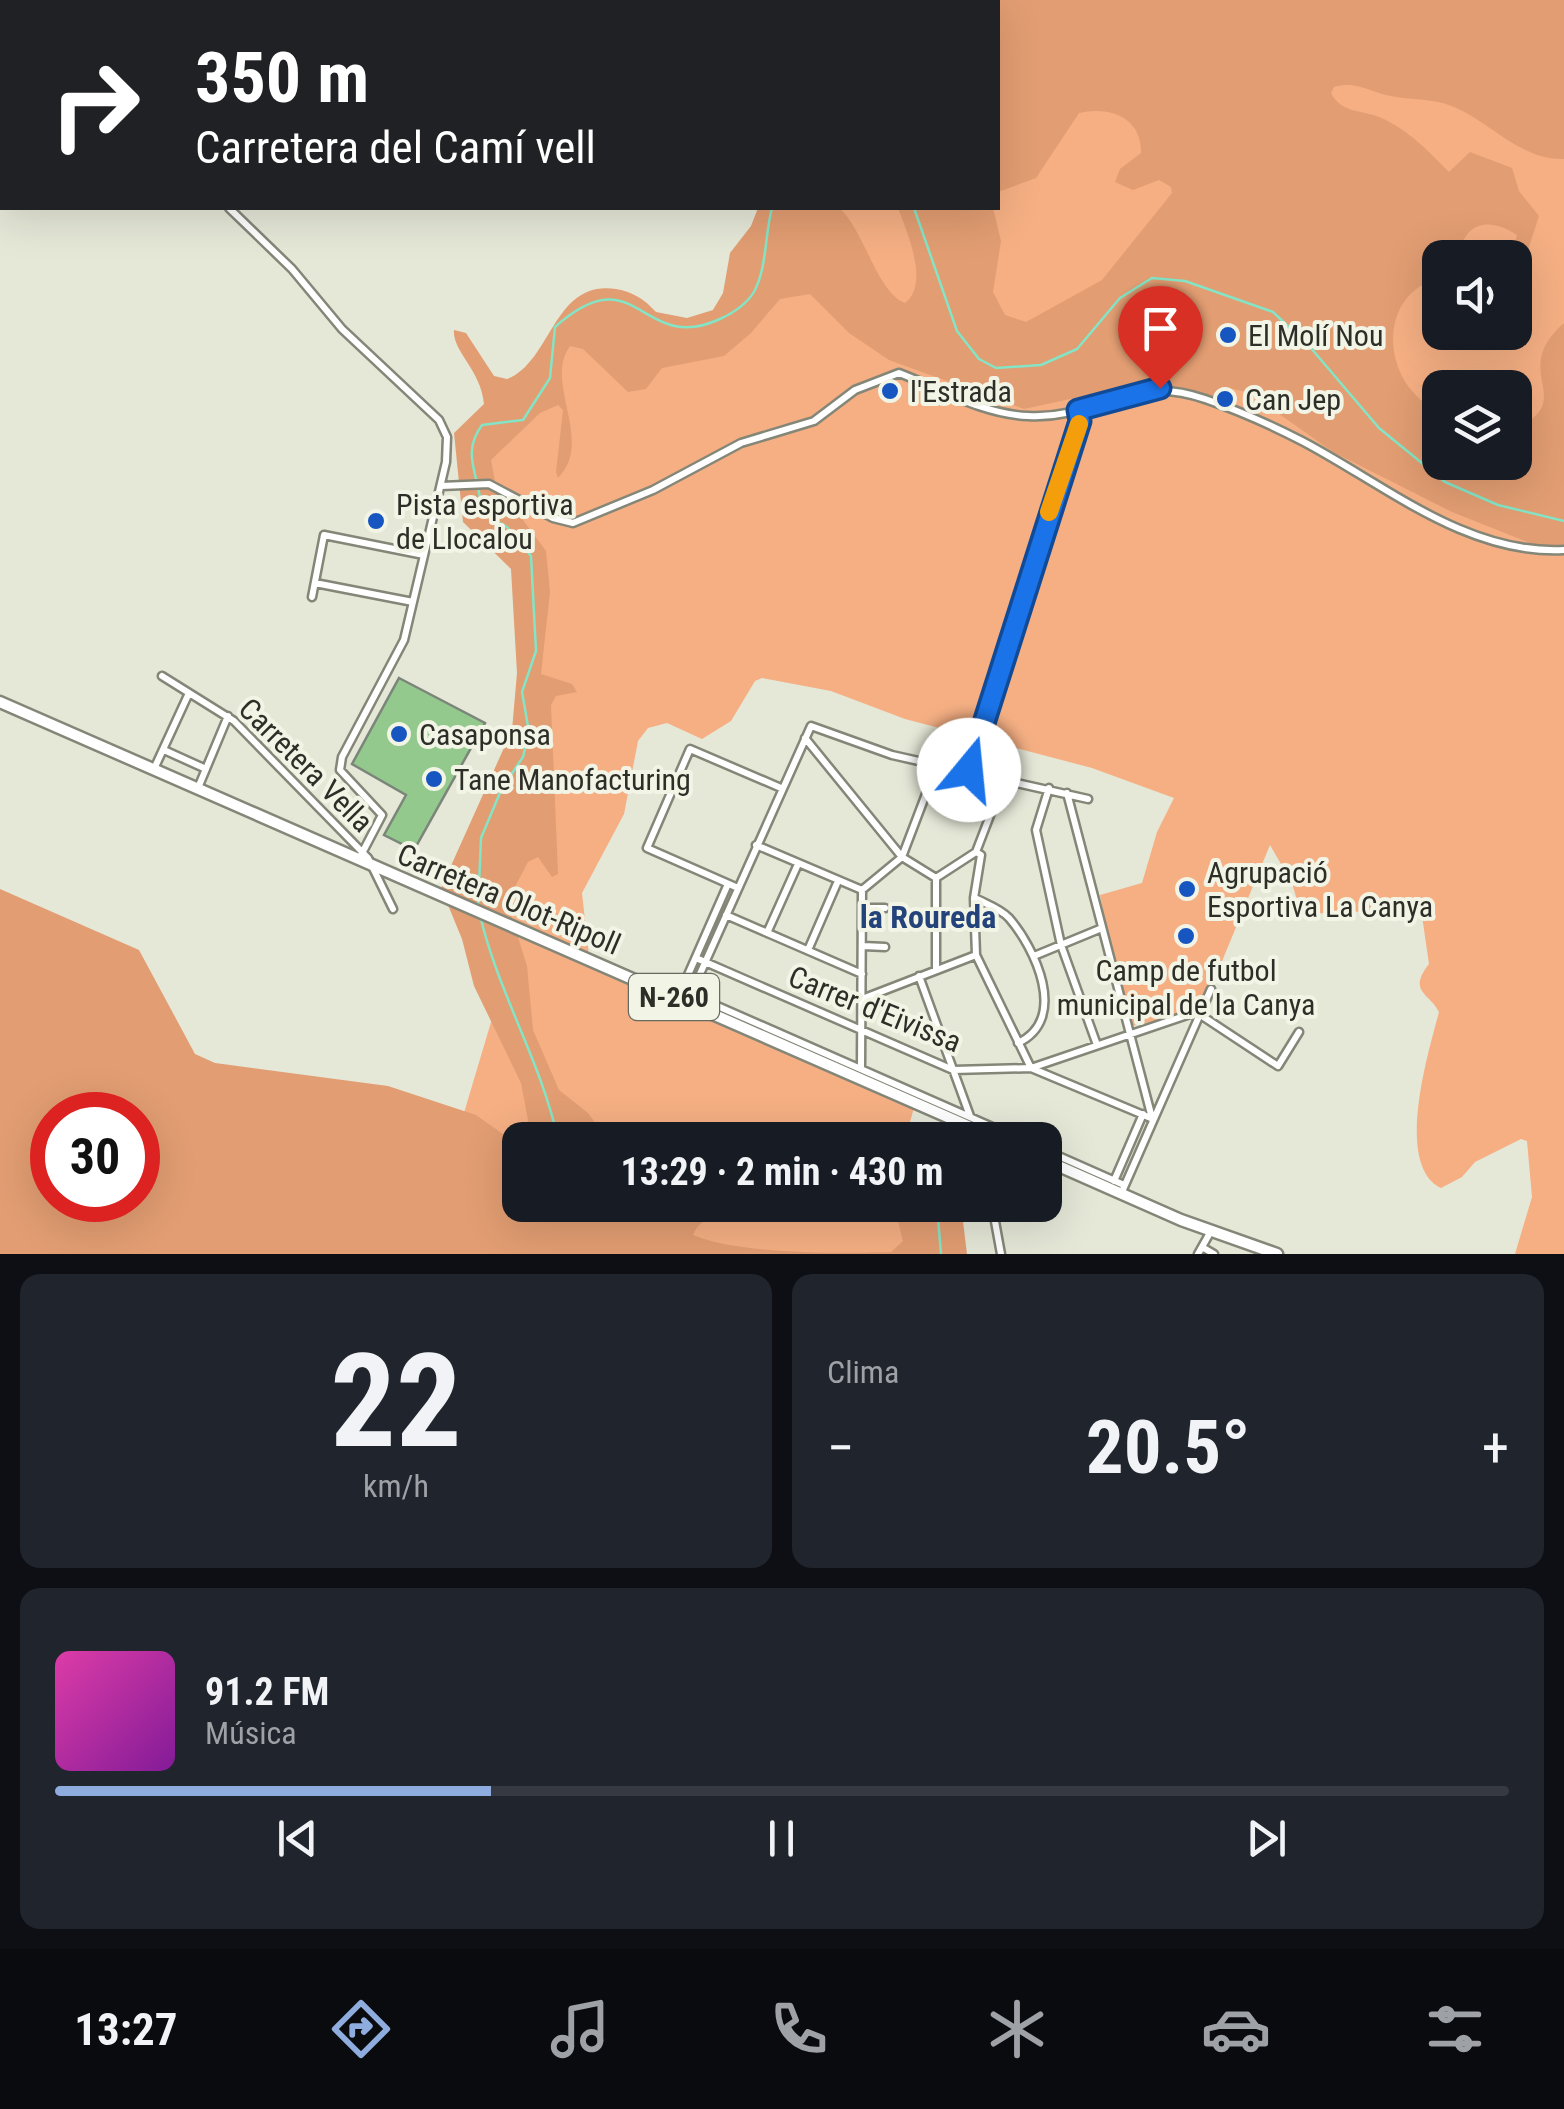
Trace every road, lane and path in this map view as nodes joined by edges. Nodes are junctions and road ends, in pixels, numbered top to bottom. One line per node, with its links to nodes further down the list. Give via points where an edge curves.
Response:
1 (232, 210): 3 (street, via 342,329 439,420 447,450)
2 (1078, 410): 3 (street, via 1002,412 899,373 855,390 814,421 740,443 654,490 573,523 489,484); 4 (street, via 1160,388 1205,399 1303,442 1443,524); 18 (street, via 1080,421)
3 (440, 486): 5 (street)
4 (1564, 550)
5 (424, 554): 6 (street, via 324,535); 8 (street)
6 (315, 583): 7 (street); 8 (street)
7 (312, 597)
8 (413, 602): 27 (street, via 389,674 342,757 340,770 382,815)
9 (162, 676): 10 (street, Carretera Vella)
10 (189, 693): 12 (street, Carretera Vella); 14 (street)
11 (0, 702): 17 (main road, Carretera Olot-Ripoll / N-260)
12 (228, 716): 16 (street); 27 (street, Carretera Vella)
13 (805, 738): 15 (street, via 811,726); 20 (street); 28 (street)
14 (164, 750): 16 (street); 17 (street)
15 (937, 765): 18 (street); 28 (street)
16 (206, 769): 22 (street)
17 (154, 770): 22 (main road, Carretera Olot-Ripoll / N-260)
18 (969, 770): 19 (street)
19 (1004, 780): 21 (street); 26 (street)
20 (781, 788): 25 (street); 33 (street, via 690,749 647,848)
21 (1049, 788): 23 (street); 43 (street, via 1036,830)
22 (197, 790): 27 (main road, Carretera Olot-Ripoll / N-260)
23 (1067, 793): 24 (street); 41 (street)
24 (1088, 799)
25 (756, 845): 29 (street); 34 (street)
26 (976, 852): 31 (street); 36 (street, via 981,855)
27 (360, 856): 30 (main road, Carretera Olot-Ripoll / N-260)
28 (902, 857): 31 (street); 35 (street)
29 (798, 864): 32 (street); 42 (street)
30 (372, 867): 37 (street, Carretera Vella); 55 (main road, Carretera Olot-Ripoll / N-260)
31 (936, 878): 51 (street)
32 (838, 881): 35 (street); 46 (street)
33 (728, 884): 34 (street); 49 (street)
34 (738, 888): 40 (street)
35 (862, 890): 38 (street)
36 (974, 898): 47 (street); 48 (street, via 1010,919)
37 (393, 908)
38 (863, 908): 39 (street); 44 (street)
39 (885, 908)
40 (726, 915): 42 (street); 50 (street)
41 (1102, 928): 43 (street); 61 (street)
42 (768, 933): 46 (street)
43 (1060, 945): 48 (street); 63 (street)
44 (863, 946): 45 (street); 52 (street)
45 (885, 947)
46 (808, 950): 52 (street)
47 (976, 955): 51 (street); 62 (street)
48 (1034, 956): 62 (street, via 1045,996 1036,1026)
49 (696, 958): 50 (street, Carrer d'Eivissa); 55 (street)
50 (705, 962): 56 (street); 59 (street, Carrer d'Eivissa)
51 (936, 970): 53 (street)
52 (862, 974): 57 (street)
53 (919, 976): 57 (street); 66 (street)
54 (1211, 989): 58 (street)
55 (681, 991): 56 (street); 70 (main road, Carretera Olot-Ripoll / N-260)
56 (691, 994): 64 (street)
57 (862, 1000): 59 (street)
58 (1200, 1012): 60 (street, via 1278,1066); 61 (street); 69 (street)
59 (862, 1032): 64 (street); 66 (street, Carrer d'Eivissa)
60 (1299, 1032)
61 (1128, 1033): 63 (street); 69 (street)
62 (1018, 1043): 65 (street)
63 (1097, 1044): 65 (street)
64 (860, 1068): 68 (street)
65 (1031, 1068): 66 (street, Carrer d'Eivissa); 67 (street, Carrer d'Eivissa)
66 (953, 1070): 68 (street)
67 (1143, 1114): 69 (street, Carrer d'Eivissa); 74 (street)
68 (970, 1117): 71 (street)
69 (1153, 1119): 75 (street)
70 (961, 1122)
71 (981, 1122)
72 (1062, 1158): 74 (street)
73 (1062, 1167): 75 (main road)
74 (1114, 1182): 75 (street)
75 (1122, 1190): 77 (main road)
76 (995, 1222): 79 (street)
77 (1210, 1230): 78 (street); 81 (main road)
78 (1200, 1250): 80 (street)
79 (1000, 1254)
80 (1214, 1254)
81 (1276, 1254)

